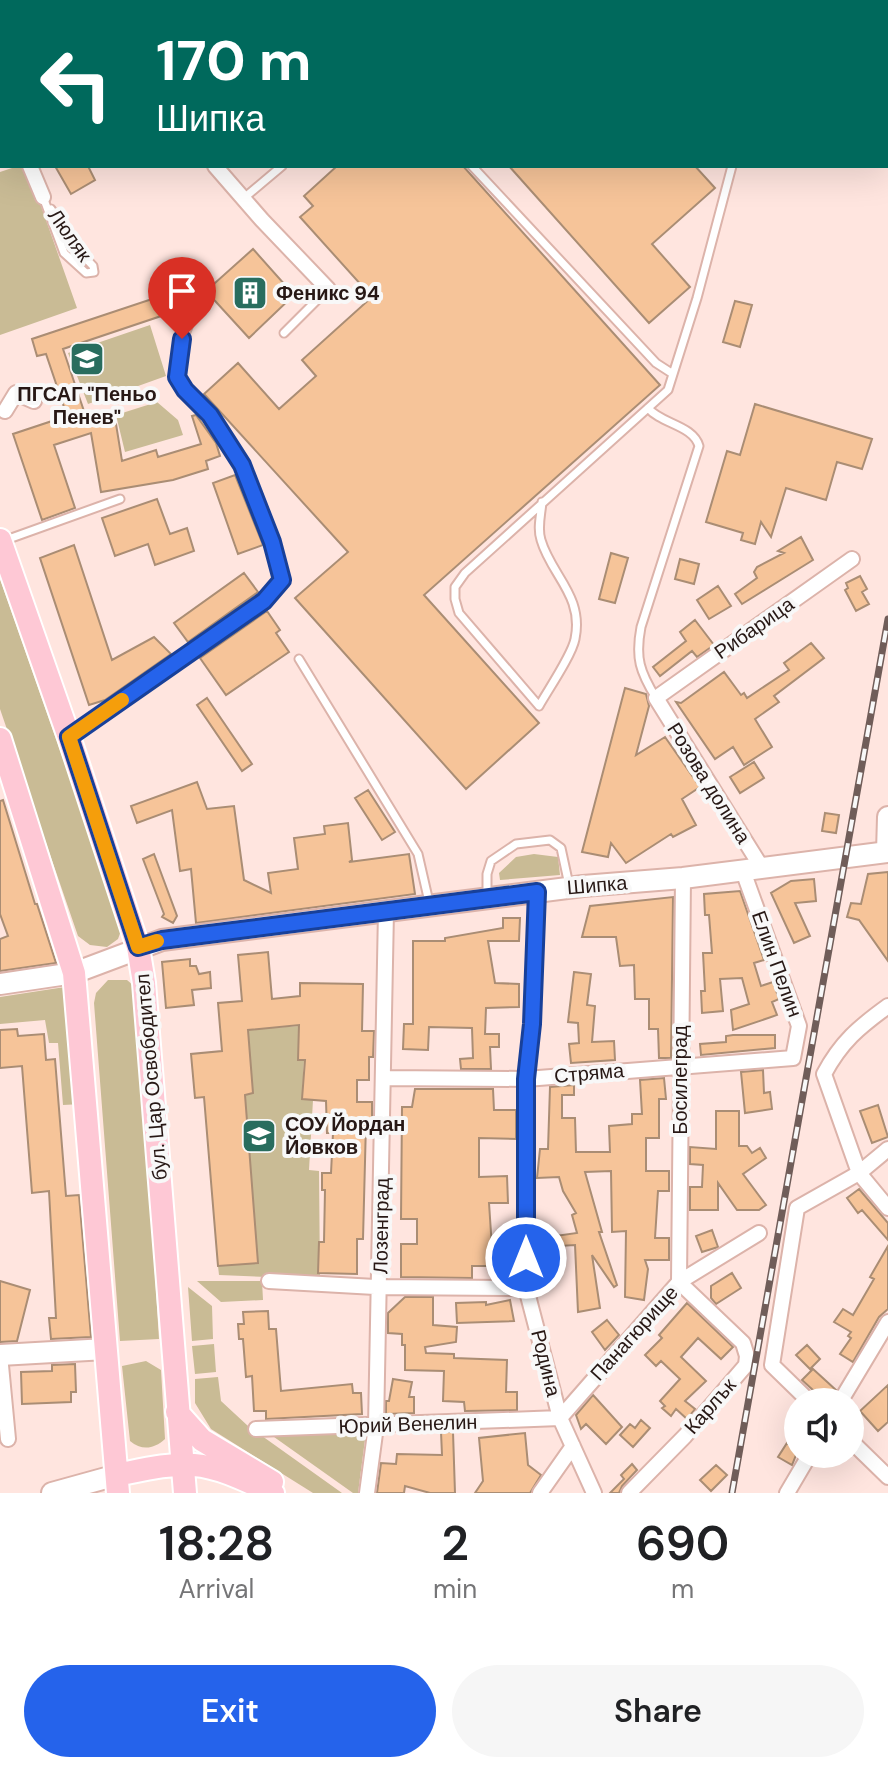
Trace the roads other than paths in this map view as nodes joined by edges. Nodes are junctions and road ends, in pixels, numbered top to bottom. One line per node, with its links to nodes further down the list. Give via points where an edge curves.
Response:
1 (31, 168): 6 (street, Люляк)
2 (217, 168): 7 (street)
3 (280, 168): 7 (lane)
4 (474, 168): 12 (lane, via 656,363)
5 (731, 168): 12 (lane)
6 (43, 197): 6 (lane, Люляк, via 93,266 94,272 86,273 64,253)
7 (244, 198): 8 (street)
8 (328, 289): 10 (lane)
9 (183, 290): 11 (lane, via 191,312)
10 (284, 333)
11 (182, 339): 22 (street, via 177,377 242,465 282,580 264,601)
12 (673, 374): 14 (lane, via 668,390)
13 (34, 401): 15 (street, via 16,393)
14 (648, 408): 17 (lane); 21 (lane, via 690,433 699,446 637,648 645,681)
15 (5, 411)
16 (120, 499): 18 (lane)
17 (542, 502): 17 (lane, via 541,540 566,585 575,612 575,640 539,706 459,613 455,587)
18 (0, 541): 22 (main road, бул. Цар Освободител)
19 (852, 559): 21 (street, Рибарица)
20 (299, 659): 31 (lane, via 418,854)
21 (656, 698): 26 (street, Розова долина)
22 (69, 737): 33 (main road, бул. Цар Освободител)
23 (0, 739): 34 (main road)
24 (888, 817): 25 (main road)
25 (888, 853): 26 (main road, Шипка)
26 (753, 869): 27 (main road, Шипка); 37 (street, Елин Пелин, via 799,1026)
27 (683, 878): 28 (main road, Шипка); 38 (street, Босилеград)
28 (570, 887): 29 (main road, Шипка); 30 (lane, via 561,848 550,840 516,844 491,861)
29 (537, 892): 30 (main road, Шипка); 40 (street, Родина)
30 (487, 898): 31 (main road, Шипка)
31 (430, 905): 32 (main road, Шипка)
32 (386, 911): 33 (main road, Шипка); 39 (street, Лозенград)
33 (138, 947): 34 (main road, Шипка); 54 (main road, бул. Цар Освободител)
34 (74, 973): 35 (main road, Шипка); 50 (main road)
35 (0, 984)
36 (888, 1006): 42 (street, via 836,1051 824,1074)
37 (793, 1058): 38 (street, Стряма)
38 (680, 1065): 40 (street, Стряма); 46 (street, Босилеград)
39 (384, 1078): 40 (street, Стряма); 47 (street, Лозенград)
40 (526, 1079): 48 (street, Родина)
41 (888, 1149): 42 (street)
42 (859, 1173): 43 (street); 52 (street, via 797,1208 772,1365)
43 (888, 1208)
44 (759, 1233): 46 (street, Панагюрище)
45 (269, 1281): 47 (street)
46 (679, 1282): 55 (street, Панагюрище); 72 (street, Карлък, via 743,1343 746,1365)
47 (380, 1287): 48 (street); 56 (street, Лозенград)
48 (526, 1288): 55 (street, Родина)
49 (888, 1322): 53 (street)
50 (106, 1349): 51 (main road); 64 (main road)
51 (0, 1355): 58 (street)
52 (796, 1388)
53 (848, 1388)
54 (177, 1412): 61 (main road, бул. Цар Освободител); 68 (main road, via 202,1440)
55 (560, 1418): 56 (street, Юрий Венелин); 59 (street, Родина)
56 (376, 1426): 57 (street, Юрий Венелин); 69 (street, Лозенград)
57 (256, 1429)
58 (8, 1439)
59 (573, 1446): 70 (street); 71 (street, Родина)
60 (864, 1454): 63 (street)
61 (182, 1465): 64 (main road); 66 (main road, бул. Цар Освободител); 67 (main road, via 209,1468)
62 (802, 1468): 73 (street)
63 (888, 1477)
64 (118, 1484): 65 (main road)
65 (52, 1493)
66 (185, 1493)
67 (273, 1493)
68 (286, 1493)
69 (367, 1493)
70 (540, 1493)
71 (594, 1493)
72 (629, 1493)
73 (787, 1493)

